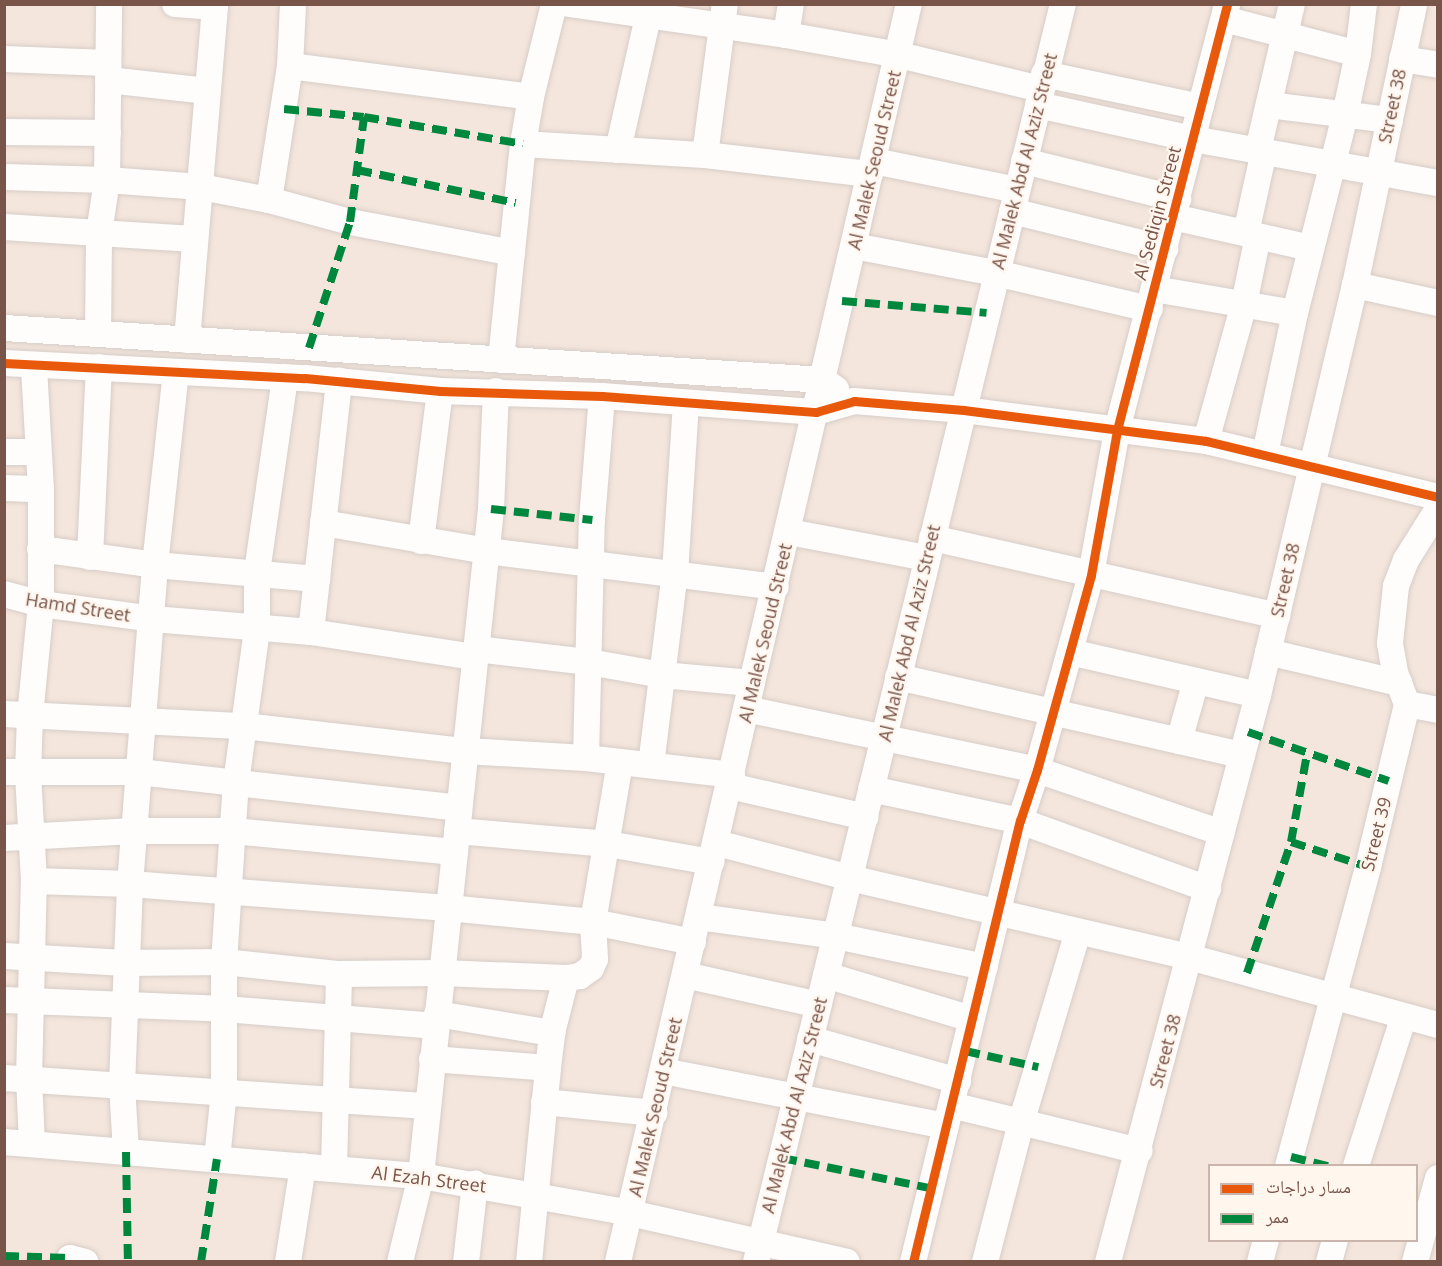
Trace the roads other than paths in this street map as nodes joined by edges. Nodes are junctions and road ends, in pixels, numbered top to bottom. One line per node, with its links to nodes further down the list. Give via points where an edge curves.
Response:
1 (109, 4): 24 (street)
2 (175, 4): 12 (street)
3 (293, 4): 23 (street)
4 (554, 4): 27 (street)
5 (569, 4): 13 (street)
6 (791, 4): 16 (street)
7 (909, 4): 19 (street, Al Malek Seoud Street)
8 (1063, 4): 25 (street, Al Malek Abd Al Aziz Street)
9 (1292, 4): 17 (street)
10 (1364, 4): 18 (street)
11 (1414, 4): 21 (street, Street 38)
12 (215, 5): 26 (street)
13 (650, 11): 15 (street); 36 (street)
14 (1226, 12): 17 (street); 29 (street, Al Sediqin Street)
15 (723, 16): 16 (street); 38 (street)
16 (786, 35): 19 (street)
17 (1286, 35): 18 (street); 28 (street)
18 (1358, 54): 30 (street)
19 (898, 55): 25 (street); 41 (street, Al Malek Seoud Street)
20 (4, 59): 24 (street)
21 (1402, 59): 22 (street); 31 (street, Street 38)
22 (1437, 65)
23 (290, 66): 27 (street); 47 (street)
24 (108, 71): 26 (street); 33 (street)
25 (1041, 89): 29 (street); 34 (street); 39 (street, Al Malek Abd Al Aziz Street)
26 (207, 91): 46 (street)
27 (531, 97): 35 (street)
28 (1269, 105): 30 (street); 37 (street)
29 (1201, 108): 34 (street, Al Sediqin Street)
30 (1345, 115): 31 (street); 40 (street)
31 (1390, 120): 42 (street, Street 38)
32 (4, 132): 33 (street)
33 (108, 133): 44 (street)
34 (1193, 139): 37 (street); 49 (street, Al Sediqin Street)
35 (523, 144): 36 (street); 57 (street)
36 (618, 150): 38 (street)
37 (1261, 151): 40 (street); 52 (street)
38 (705, 155): 41 (street)
39 (1024, 161): 48 (street, Al Malek Abd Al Aziz Street); 49 (street)
40 (1332, 163): 42 (street); 55 (street)
41 (872, 167): 48 (street); 54 (street, Al Malek Seoud Street)
42 (1378, 172): 45 (street); 59 (street, Street 38)
43 (4, 177): 44 (street)
44 (107, 180): 46 (street); 51 (street)
45 (1437, 183)
46 (201, 187): 47 (street); 53 (street)
47 (269, 200): 57 (street, via 350,222)
48 (1014, 201): 56 (street); 58 (street, Al Malek Abd Al Aziz Street)
49 (1176, 208): 52 (street); 56 (street, Al Sediqin Street)
50 (4, 227): 51 (street)
51 (99, 233): 53 (street); 65 (street)
52 (1252, 235): 55 (street); 62 (street)
53 (194, 239): 66 (street)
54 (854, 246): 58 (street); 73 (street, Al Malek Seoud Street)
55 (1311, 248): 63 (street)
56 (1165, 249): 60 (street, Al Sediqin Street)
57 (512, 253): 67 (street)
58 (996, 273): 60 (street); 80 (street, Al Malek Abd Al Aziz Street)
59 (1355, 285): 61 (street); 87 (street, Street 38)
60 (1152, 299): 62 (street); 82 (street, Al Sediqin Street)
61 (1437, 303)
62 (1244, 304): 63 (street); 83 (street)
63 (1295, 313): 86 (street)
64 (4, 328): 65 (street)
65 (98, 334): 66 (street)
66 (187, 340): 67 (street)
67 (501, 360): 73 (street)
68 (4, 363): 69 (street)
69 (34, 366): 70 (street); 85 (street)
70 (99, 367): 71 (street); 99 (street)
71 (176, 373): 72 (street); 100 (street)
72 (285, 377): 74 (street); 102 (street)
73 (823, 380): 78 (street); 81 (street, Al Malek Seoud Street)
74 (339, 381): 75 (street); 92 (street)
75 (440, 391): 76 (street); 95 (street)
76 (496, 391): 77 (street); 98 (street)
77 (602, 396): 79 (street); 101 (street)
78 (854, 401): 80 (street); 81 (street)
79 (686, 403): 81 (street); 103 (street)
80 (964, 410): 82 (street); 96 (street, Al Malek Abd Al Aziz Street)
81 (816, 412): 93 (street, Al Malek Seoud Street)
82 (1117, 430): 83 (street); 104 (street, Al Sediqin Street)
83 (1206, 441): 86 (street)
84 (4, 452): 85 (street)
85 (38, 452): 89 (street)
86 (1265, 454): 87 (street)
87 (1312, 465): 90 (street); 109 (street, Street 38)
88 (4, 488): 89 (street)
89 (41, 489): 97 (street)
90 (1437, 497)
91 (1437, 509): 94 (street, Street 39)
92 (323, 523): 95 (street); 105 (street)
93 (789, 532): 96 (street); 106 (street, Al Malek Seoud Street)
94 (1429, 539): 121 (street, Street 39, via 1406,560 1396,586 1390,643)
95 (421, 541): 98 (street)
96 (929, 548): 104 (street); 118 (street, Al Malek Abd Al Aziz Street)
97 (40, 549): 99 (street); 108 (street)
98 (487, 551): 101 (street); 115 (street)
99 (90, 557): 100 (street)
100 (156, 565): 102 (street); 110 (street)
101 (592, 565): 103 (street); 116 (street)
102 (257, 572): 105 (street); 111 (street)
103 (675, 573): 106 (street); 117 (street)
104 (1091, 575): 109 (street); 113 (street, Al Sediqin Street)
105 (317, 579): 112 (street)
106 (776, 587): 120 (street, Al Malek Seoud Street)
107 (4, 594): 108 (street, Hamd Street)
108 (41, 604): 110 (street, Hamd Street); 127 (street)
109 (1277, 616): 114 (street, Street 38)
110 (153, 619): 111 (street, Hamd Street); 128 (street)
111 (257, 629): 112 (street, Hamd Street); 129 (street)
112 (311, 632): 115 (street, Hamd Street)
113 (1070, 652): 119 (street); 125 (street, Al Sediqin Street)
114 (1268, 652): 121 (street); 122 (street, Street 38)
115 (475, 653): 116 (street, Hamd Street); 132 (street)
116 (589, 662): 117 (street, Hamd Street); 134 (street)
117 (662, 675): 120 (street, Hamd Street); 136 (street)
118 (898, 677): 125 (street); 130 (street, Al Malek Abd Al Aziz Street)
119 (1196, 681): 122 (street); 131 (street)
120 (752, 683): 123 (street, Al Malek Seoud Street)
121 (1403, 694): 124 (street); 176 (street, Street 39)
122 (1258, 695): 133 (street, Street 38)
123 (746, 709): 130 (street); 140 (street, Al Malek Seoud Street)
124 (1437, 710)
125 (1052, 712): 131 (street); 137 (street, Al Sediqin Street)
126 (4, 714): 127 (street)
127 (30, 716): 128 (street); 138 (street)
128 (144, 721): 129 (street); 139 (street)
129 (244, 726): 132 (street); 141 (street)
130 (885, 737): 137 (street); 142 (street, Al Malek Abd Al Aziz Street)
131 (1179, 741): 133 (street)
132 (465, 751): 134 (street); 145 (street)
133 (1242, 755): 148 (street, Street 38)
134 (586, 758): 135 (street)
135 (620, 762): 136 (street); 151 (street)
136 (651, 765): 140 (street)
137 (1037, 770): 144 (street, Al Sediqin Street); 148 (street)
138 (16, 772): 139 (street); 149 (street)
139 (139, 772): 141 (street); 146 (street)
140 (731, 780): 143 (street); 152 (street, Al Malek Seoud Street)
141 (236, 783): 145 (street); 147 (street)
142 (871, 789): 143 (street, Al Malek Abd Al Aziz Street); 144 (street)
143 (865, 817): 153 (street, Al Malek Abd Al Aziz Street)
144 (1020, 822): 156 (street); 159 (street, Al Sediqin Street)
145 (456, 830): 147 (street); 151 (street); 158 (street)
146 (134, 831): 147 (street); 149 (street); 155 (street)
147 (233, 831): 157 (street)
148 (1222, 833): 156 (street, Street 38)
149 (31, 837): 150 (street); 154 (street)
150 (4, 838)
151 (608, 844): 152 (street); 161 (street)
152 (714, 853): 153 (street); 160 (street, Al Malek Seoud Street)
153 (850, 878): 159 (street); 163 (street, Al Malek Abd Al Aziz Street)
154 (34, 881): 155 (street); 167 (street)
155 (130, 884): 157 (street); 169 (street)
156 (1208, 890): 166 (street, Street 38)
157 (229, 893): 158 (street); 168 (street)
158 (448, 908): 161 (street); 171 (street)
159 (999, 913): 162 (street); 170 (street, Al Sediqin Street)
160 (699, 916): 163 (street); 164 (street, Al Malek Seoud Street)
161 (593, 922): 164 (street); 175 (street, via 594,964 584,974)
162 (1078, 932): 166 (street); 201 (street)
163 (836, 936): 170 (street); 174 (street, Al Malek Abd Al Aziz Street)
164 (693, 942): 173 (street, Al Malek Seoud Street)
165 (4, 956): 167 (street)
166 (1189, 957): 176 (street); 204 (street, Street 38)
167 (34, 958): 169 (street); 178 (street)
168 (224, 962): 169 (street); 172 (street); 181 (street)
169 (125, 963): 179 (street)
170 (986, 967): 183 (street, Al Sediqin Street)
171 (442, 973): 172 (street); 175 (street); 185 (street)
172 (339, 974): 184 (street)
173 (685, 975): 180 (street); 191 (street, Al Malek Seoud Street)
174 (826, 975): 180 (street, Al Malek Abd Al Aziz Street); 183 (street)
175 (566, 978): 187 (street)
176 (1333, 998): 182 (street); 207 (street, Street 39)
177 (4, 1000): 178 (street)
178 (32, 1001): 179 (street); 192 (street)
179 (125, 1004): 181 (street); 193 (street)
180 (819, 1005): 188 (street, Al Malek Abd Al Aziz Street)
181 (225, 1009): 184 (street); 194 (street)
182 (1404, 1016): 186 (street); 208 (street)
183 (972, 1019): 198 (street, Al Sediqin Street)
184 (338, 1020): 185 (street); 196 (street)
185 (436, 1020): 187 (street); 189 (street)
186 (1437, 1025)
187 (552, 1033): 190 (street)
188 (810, 1040): 195 (street, Al Malek Abd Al Aziz Street); 198 (street)
189 (432, 1059): 190 (street); 199 (street)
190 (548, 1068): 197 (street)
191 (663, 1071): 195 (street); 200 (street, Al Malek Seoud Street)
192 (17, 1079): 193 (street); 203 (street)
193 (122, 1085): 194 (street); 205 (street)
194 (224, 1091): 196 (street); 206 (street)
195 (797, 1098): 198 (street); 218 (street, Al Malek Abd Al Aziz Street)
196 (335, 1101): 199 (street); 210 (street)
197 (544, 1102): 200 (street); 214 (street)
198 (952, 1104): 201 (street); 227 (street, Al Sediqin Street)
199 (427, 1106): 211 (street)
200 (654, 1113): 215 (street, Al Malek Seoud Street)
201 (1021, 1123): 204 (street); 228 (street)
202 (4, 1142): 203 (street, Al Ezah Street)
203 (32, 1144): 205 (street, Al Ezah Street)
204 (1139, 1151): 229 (street, Street 38)
205 (126, 1152): 206 (street, Al Ezah Street)
206 (218, 1159): 209 (street, Al Ezah Street)
207 (1289, 1164)
208 (1357, 1164)
209 (303, 1166): 210 (street, Al Ezah Street); 221 (street)
210 (334, 1168): 211 (street, Al Ezah Street)
211 (421, 1176): 213 (street, Al Ezah Street); 222 (street)
212 (1437, 1178): 232 (street)
213 (475, 1185): 214 (street, Al Ezah Street); 223 (street)
214 (535, 1196): 215 (street, Al Ezah Street); 224 (street)
215 (630, 1213): 218 (street, Al Ezah Street); 225 (street, Al Malek Seoud Street)
216 (1265, 1242): 230 (street)
217 (1334, 1242): 231 (street)
218 (758, 1252): 226 (street, Al Ezah Street)
219 (69, 1262): 220 (street, via 70,1258)
220 (85, 1262)
221 (288, 1262)
222 (400, 1262)
223 (466, 1262)
224 (529, 1262)
225 (618, 1262)
226 (847, 1262)
227 (913, 1262)
228 (985, 1262)
229 (1108, 1262)
230 (1260, 1262)
231 (1329, 1262)
232 (1415, 1262)

